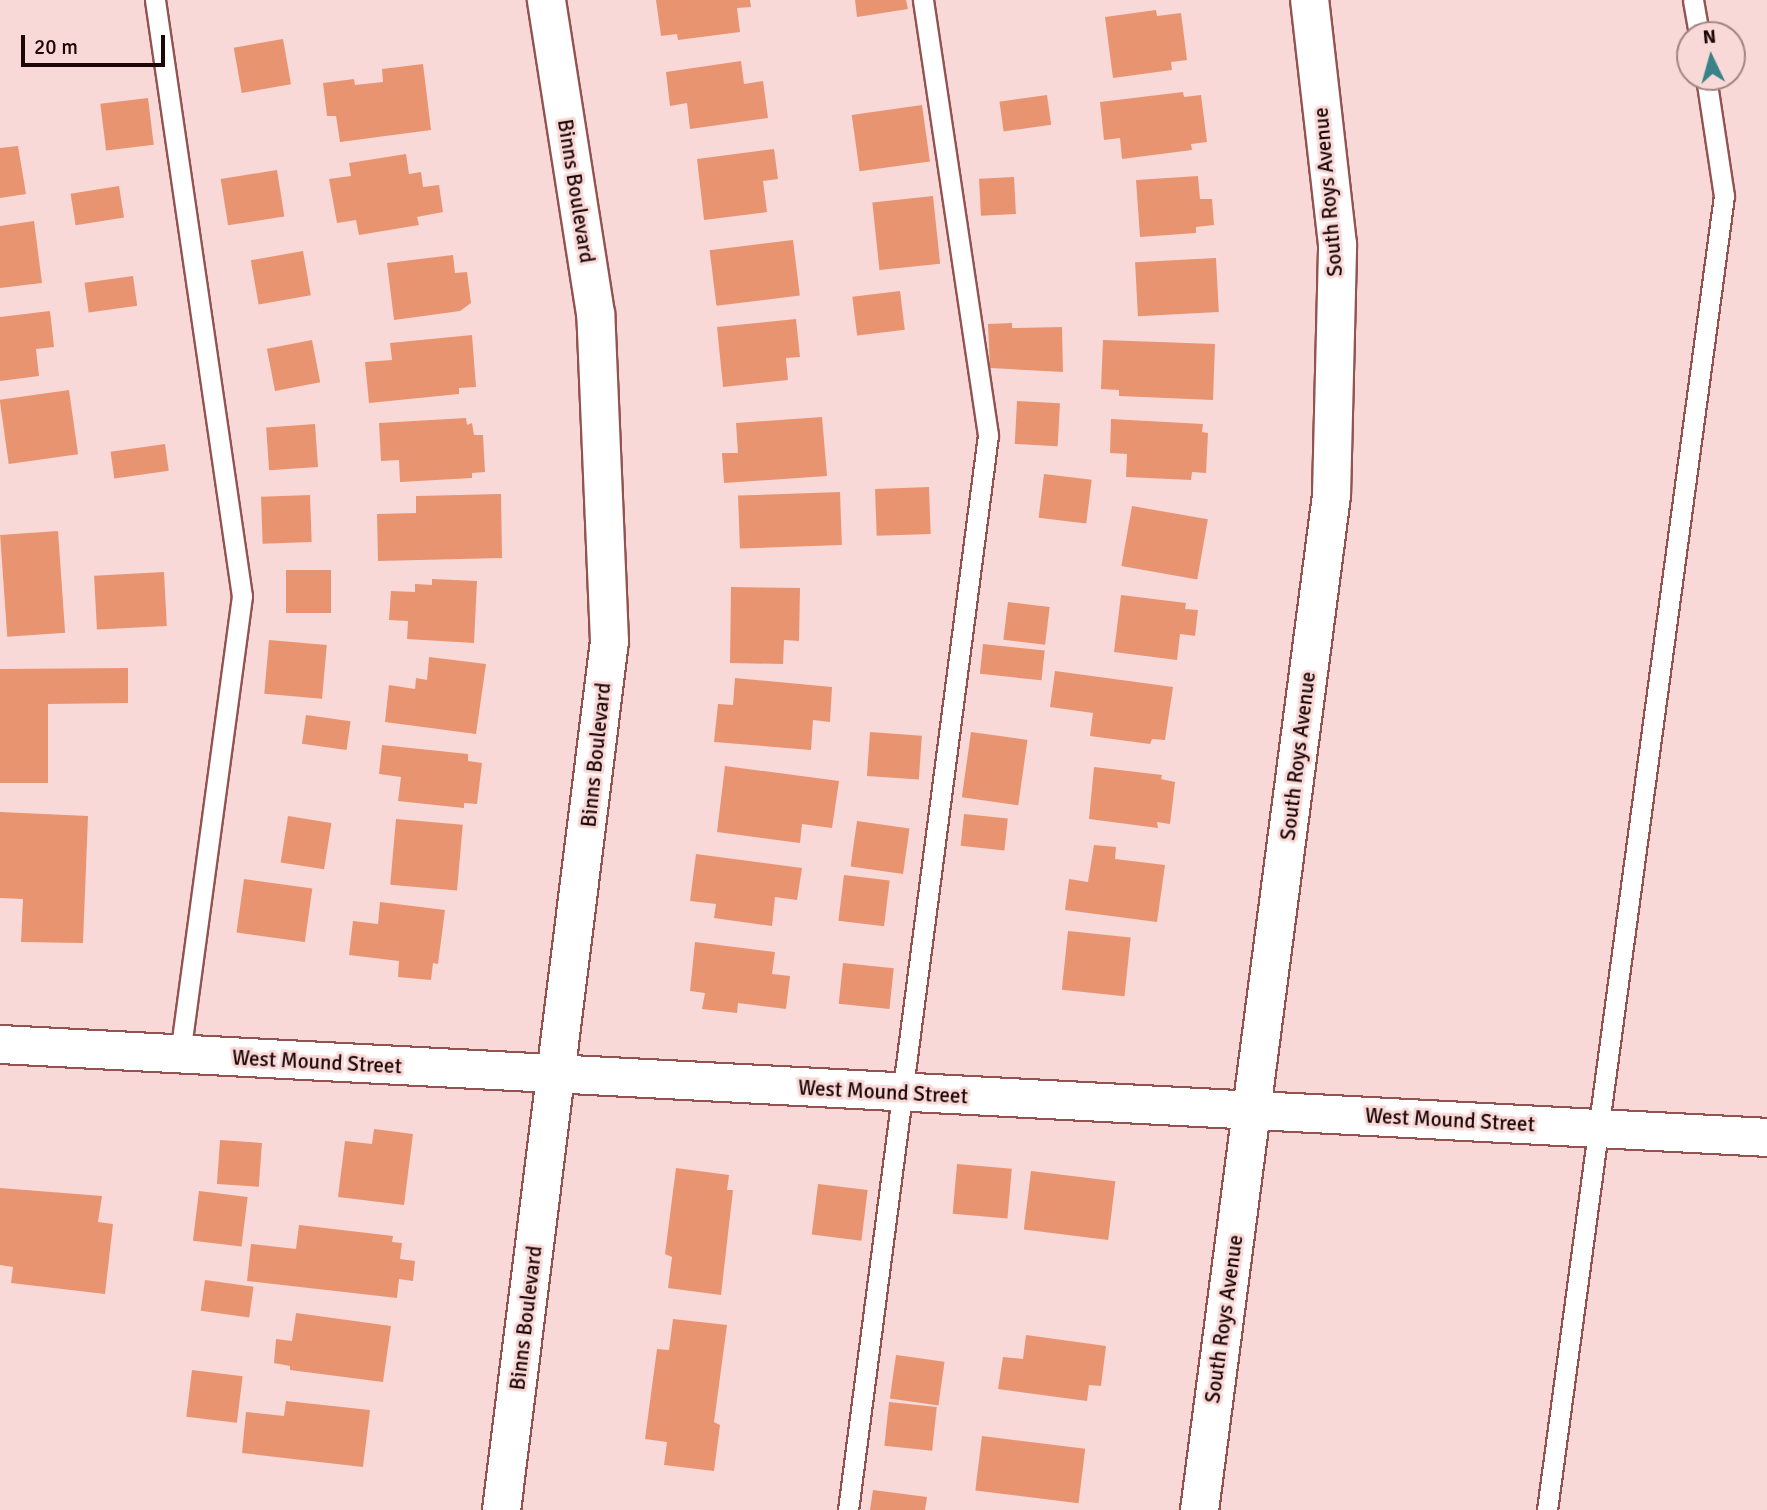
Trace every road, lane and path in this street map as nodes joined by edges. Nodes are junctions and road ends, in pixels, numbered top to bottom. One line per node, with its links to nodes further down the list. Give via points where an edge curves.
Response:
1 (155, 0): 9 (lane, via 242,596)
2 (545, 0): 10 (street, Binns Boulevard, via 595,313 610,572 609,641)
3 (923, 0): 11 (lane, via 988,435)
4 (1309, 0): 12 (street, South Roys Avenue, via 1337,244 1332,481)
5 (1693, 0): 6 (lane)
6 (1697, 21)
7 (1708, 91): 13 (lane, via 1724,196)
8 (0, 1044): 9 (street, West Mound Street)
9 (180, 1055): 10 (street, West Mound Street)
10 (558, 1075): 11 (street, West Mound Street); 15 (street, Binns Boulevard)
11 (901, 1093): 12 (street, West Mound Street); 16 (lane)
12 (1253, 1110): 13 (street, West Mound Street); 17 (street, South Roys Avenue)
13 (1599, 1128): 14 (street, West Mound Street); 18 (lane)
14 (1767, 1137)
15 (501, 1510)
16 (848, 1510)
17 (1199, 1510)
18 (1547, 1510)

